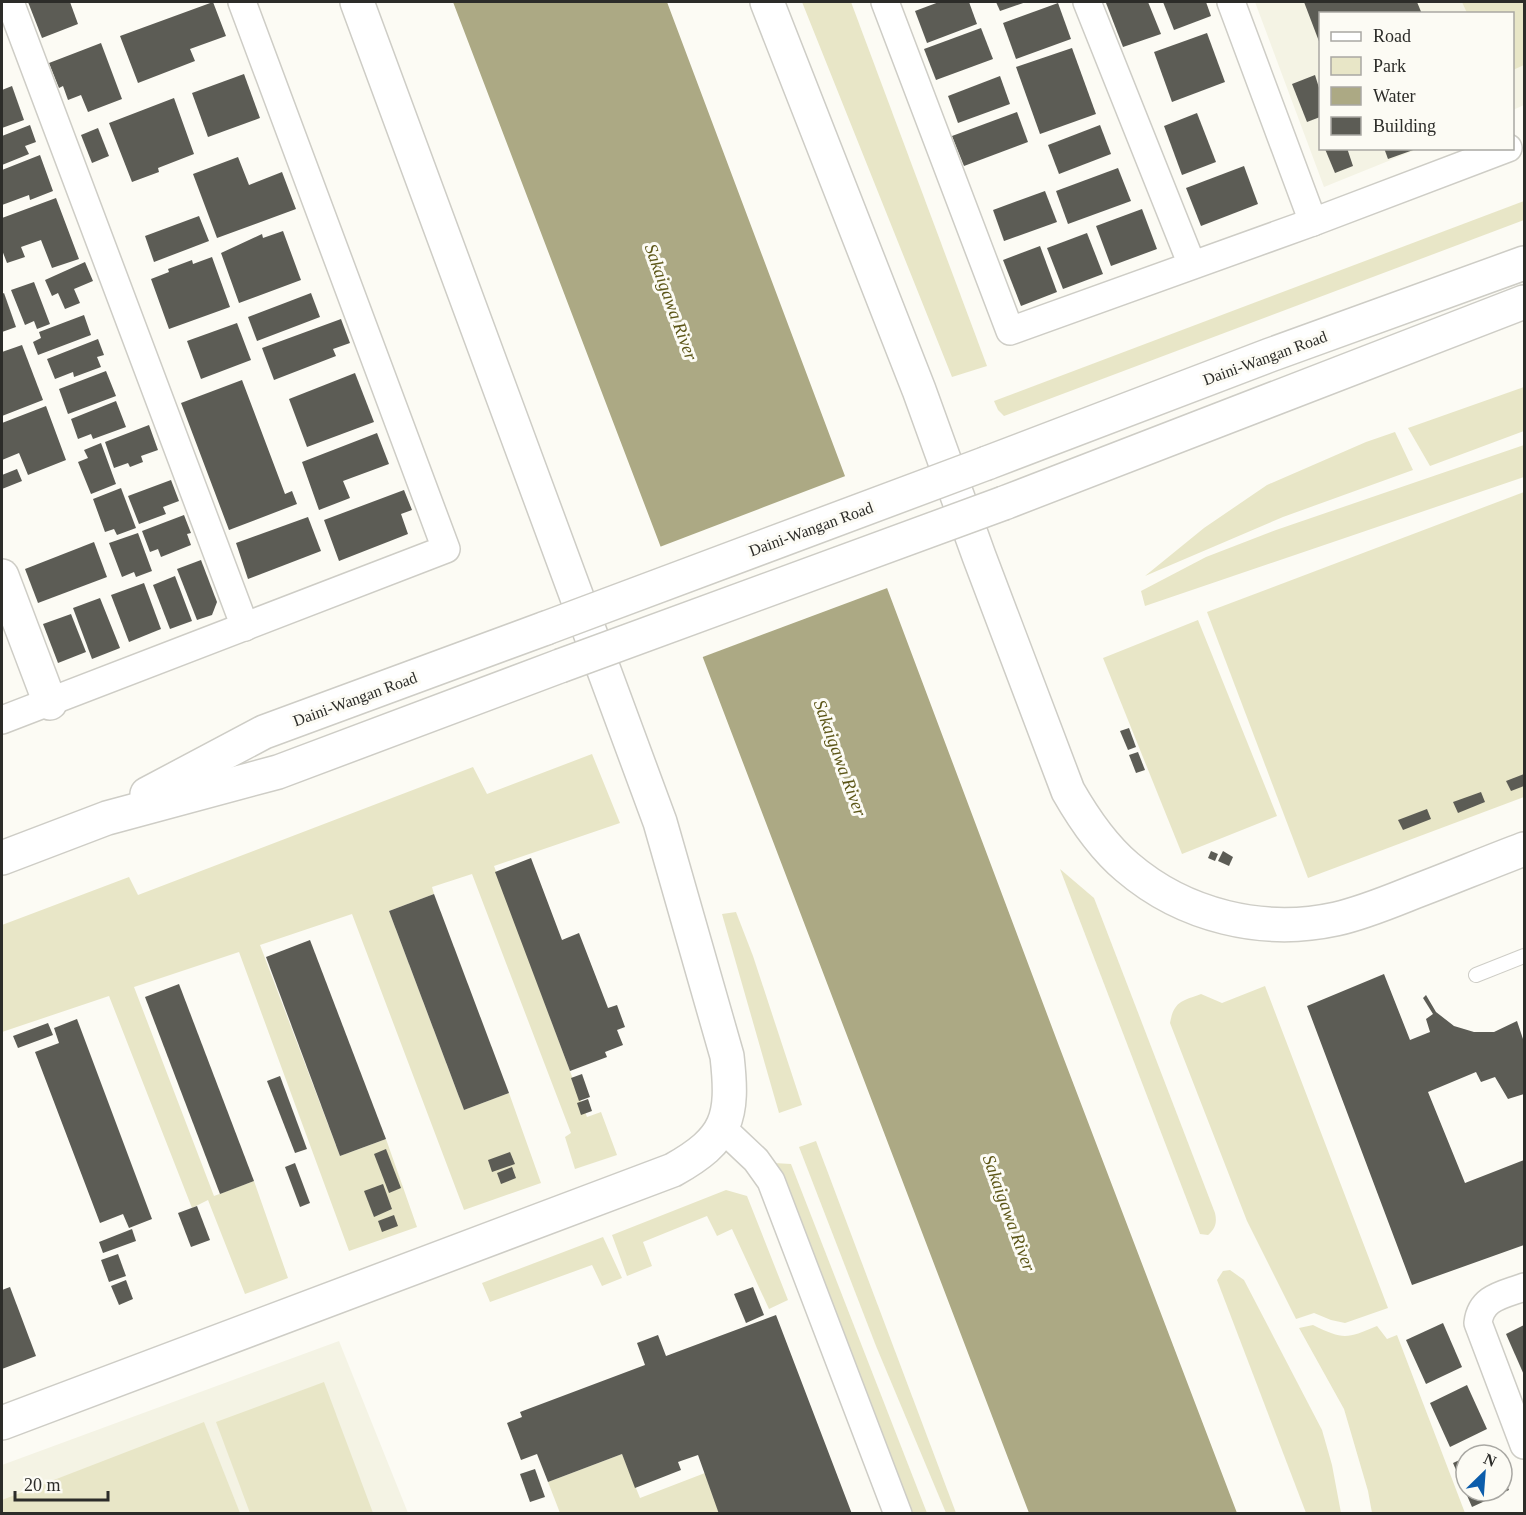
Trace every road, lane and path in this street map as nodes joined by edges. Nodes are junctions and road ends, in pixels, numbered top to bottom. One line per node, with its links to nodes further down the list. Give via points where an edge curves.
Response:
1 (10, 2): 14 (street)
2 (242, 2): 14 (street, via 446,549)
3 (357, 2): 22 (street, via 660,822 727,1056 729,1111)
4 (767, 2): 18 (street, via 919,390 1068,791 1103,842 1152,887 1226,918 1261,924 1336,919)
5 (885, 2): 11 (street, via 1010,331)
6 (1087, 2): 11 (street)
7 (1231, 2): 9 (street)
8 (1503, 150): 9 (street)
9 (1313, 222): 11 (street)
10 (1524, 263): 17 (street, Daini-Wangan Road, bridge, via 264,732)
11 (1192, 266)
12 (1524, 302): 17 (street, Daini-Wangan Road, bridge, via 1004,503 278,772)
13 (2, 576): 15 (street)
14 (245, 627): 15 (street)
15 (50, 703): 16 (street)
16 (2, 720)
17 (107, 818): 19 (street, Daini-Wangan Road)
18 (1524, 849)
19 (2, 858)
20 (1524, 956): 21 (lane)
21 (1476, 975)
22 (721, 1127): 24 (street, via 698,1155 673,1170); 26 (street, via 756,1160 771,1181)
23 (1524, 1287): 25 (street, via 1490,1300 1479,1311 1478,1323)
24 (2, 1423)
25 (1524, 1445)
26 (898, 1514)

